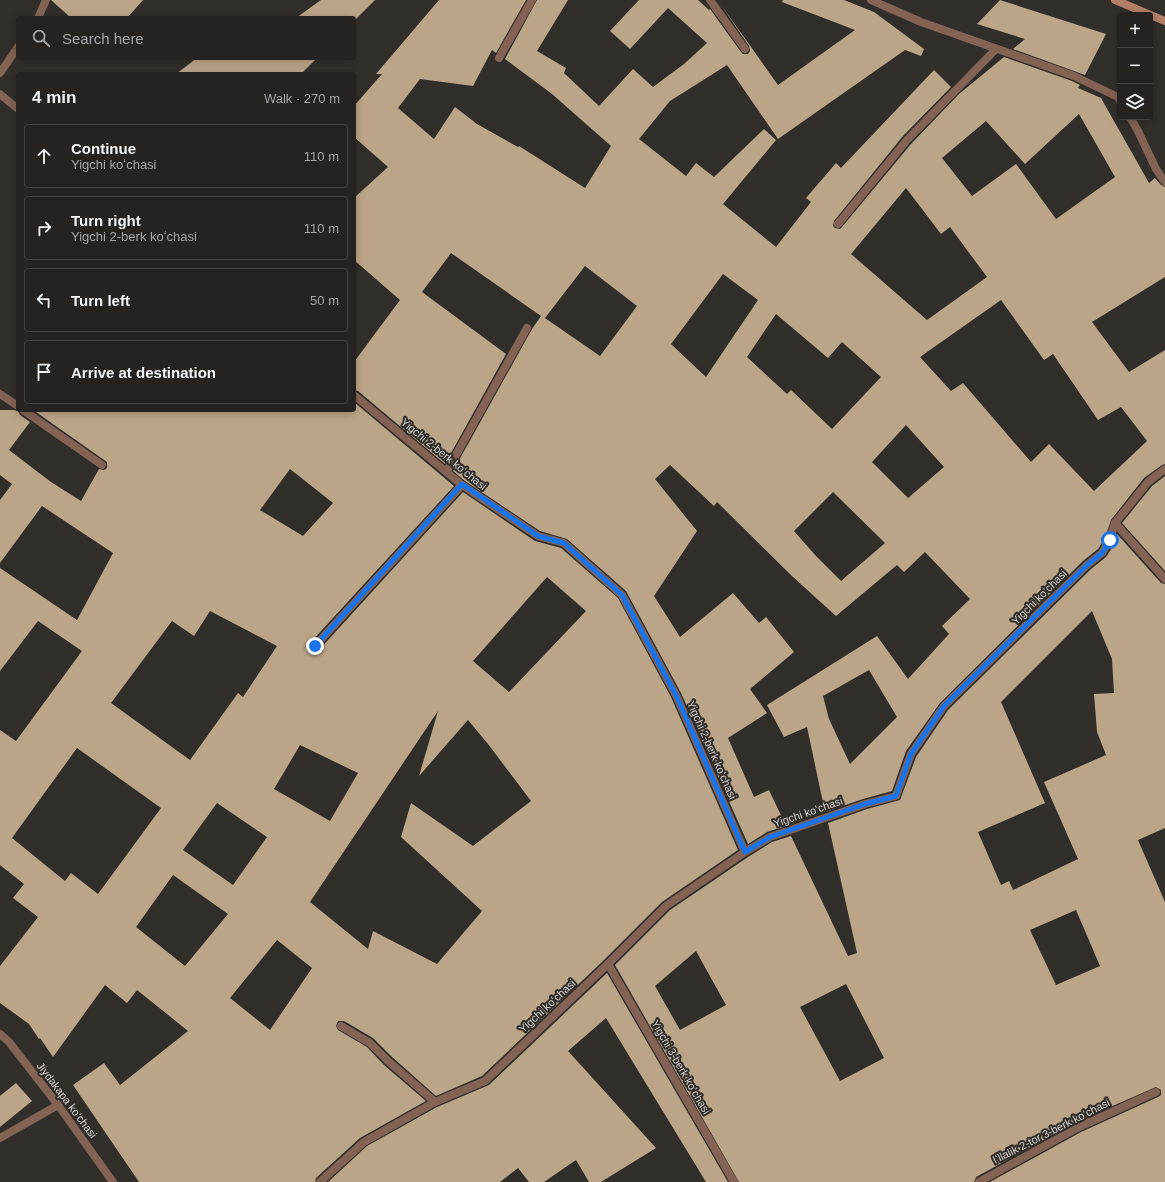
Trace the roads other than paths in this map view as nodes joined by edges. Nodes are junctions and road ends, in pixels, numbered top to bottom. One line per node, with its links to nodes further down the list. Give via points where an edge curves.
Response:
1 (46, 0): 6 (street)
2 (532, 0): 11 (street)
3 (710, 0): 8 (street)
4 (871, 0): 9 (street, via 921,22)
5 (1115, 0): 7 (main road)
6 (39, 16)
7 (1165, 21)
8 (745, 49)
9 (996, 49): 14 (street, via 1074,76); 18 (street, via 907,140)
10 (16, 50): 12 (street)
11 (498, 58)
12 (0, 73)
13 (0, 94): 15 (street)
14 (1117, 97)
15 (16, 107)
16 (1132, 120): 17 (street)
17 (1165, 182)
18 (838, 224)
19 (527, 328): 26 (street)
20 (0, 394): 22 (street)
21 (356, 397): 26 (street, Yigchi 2-berk koʻchasi)
22 (16, 405)
23 (26, 412): 24 (street)
24 (102, 465)
25 (1165, 469): 28 (street, via 1148,482)
26 (447, 471): 27 (street, Yigchi 2-berk koʻchasi)
27 (462, 484): 30 (street); 31 (street, Yigchi 2-berk koʻchasi, via 538,536 564,543 622,595 676,695)
28 (1115, 523): 29 (street); 31 (street, Yigchi koʻchasi, via 1110,540 1102,553 944,706 911,754 896,796 770,837)
29 (1165, 579)
30 (315, 646)
31 (745, 852): 32 (street, Yigchi koʻchasi, via 666,906)
32 (608, 964): 36 (street, Yigchi koʻchasi, via 485,1081); 41 (street, Yigchi 3-berk koʻchasi)
33 (342, 1026): 36 (street, via 370,1043)
34 (0, 1034): 37 (street, Jiydakapa ko'chasi)
35 (1156, 1092): 42 (street, Iʻllalik 2-tor 3-berk koʻchasi, via 1079,1127)
36 (435, 1102): 40 (street, Yigchi koʻchasi, via 364,1142)
37 (58, 1105): 38 (street); 39 (street, Jiydakapa ko'chasi)
38 (0, 1138)
39 (113, 1182)
40 (320, 1182)
41 (734, 1182)
42 (979, 1182)

